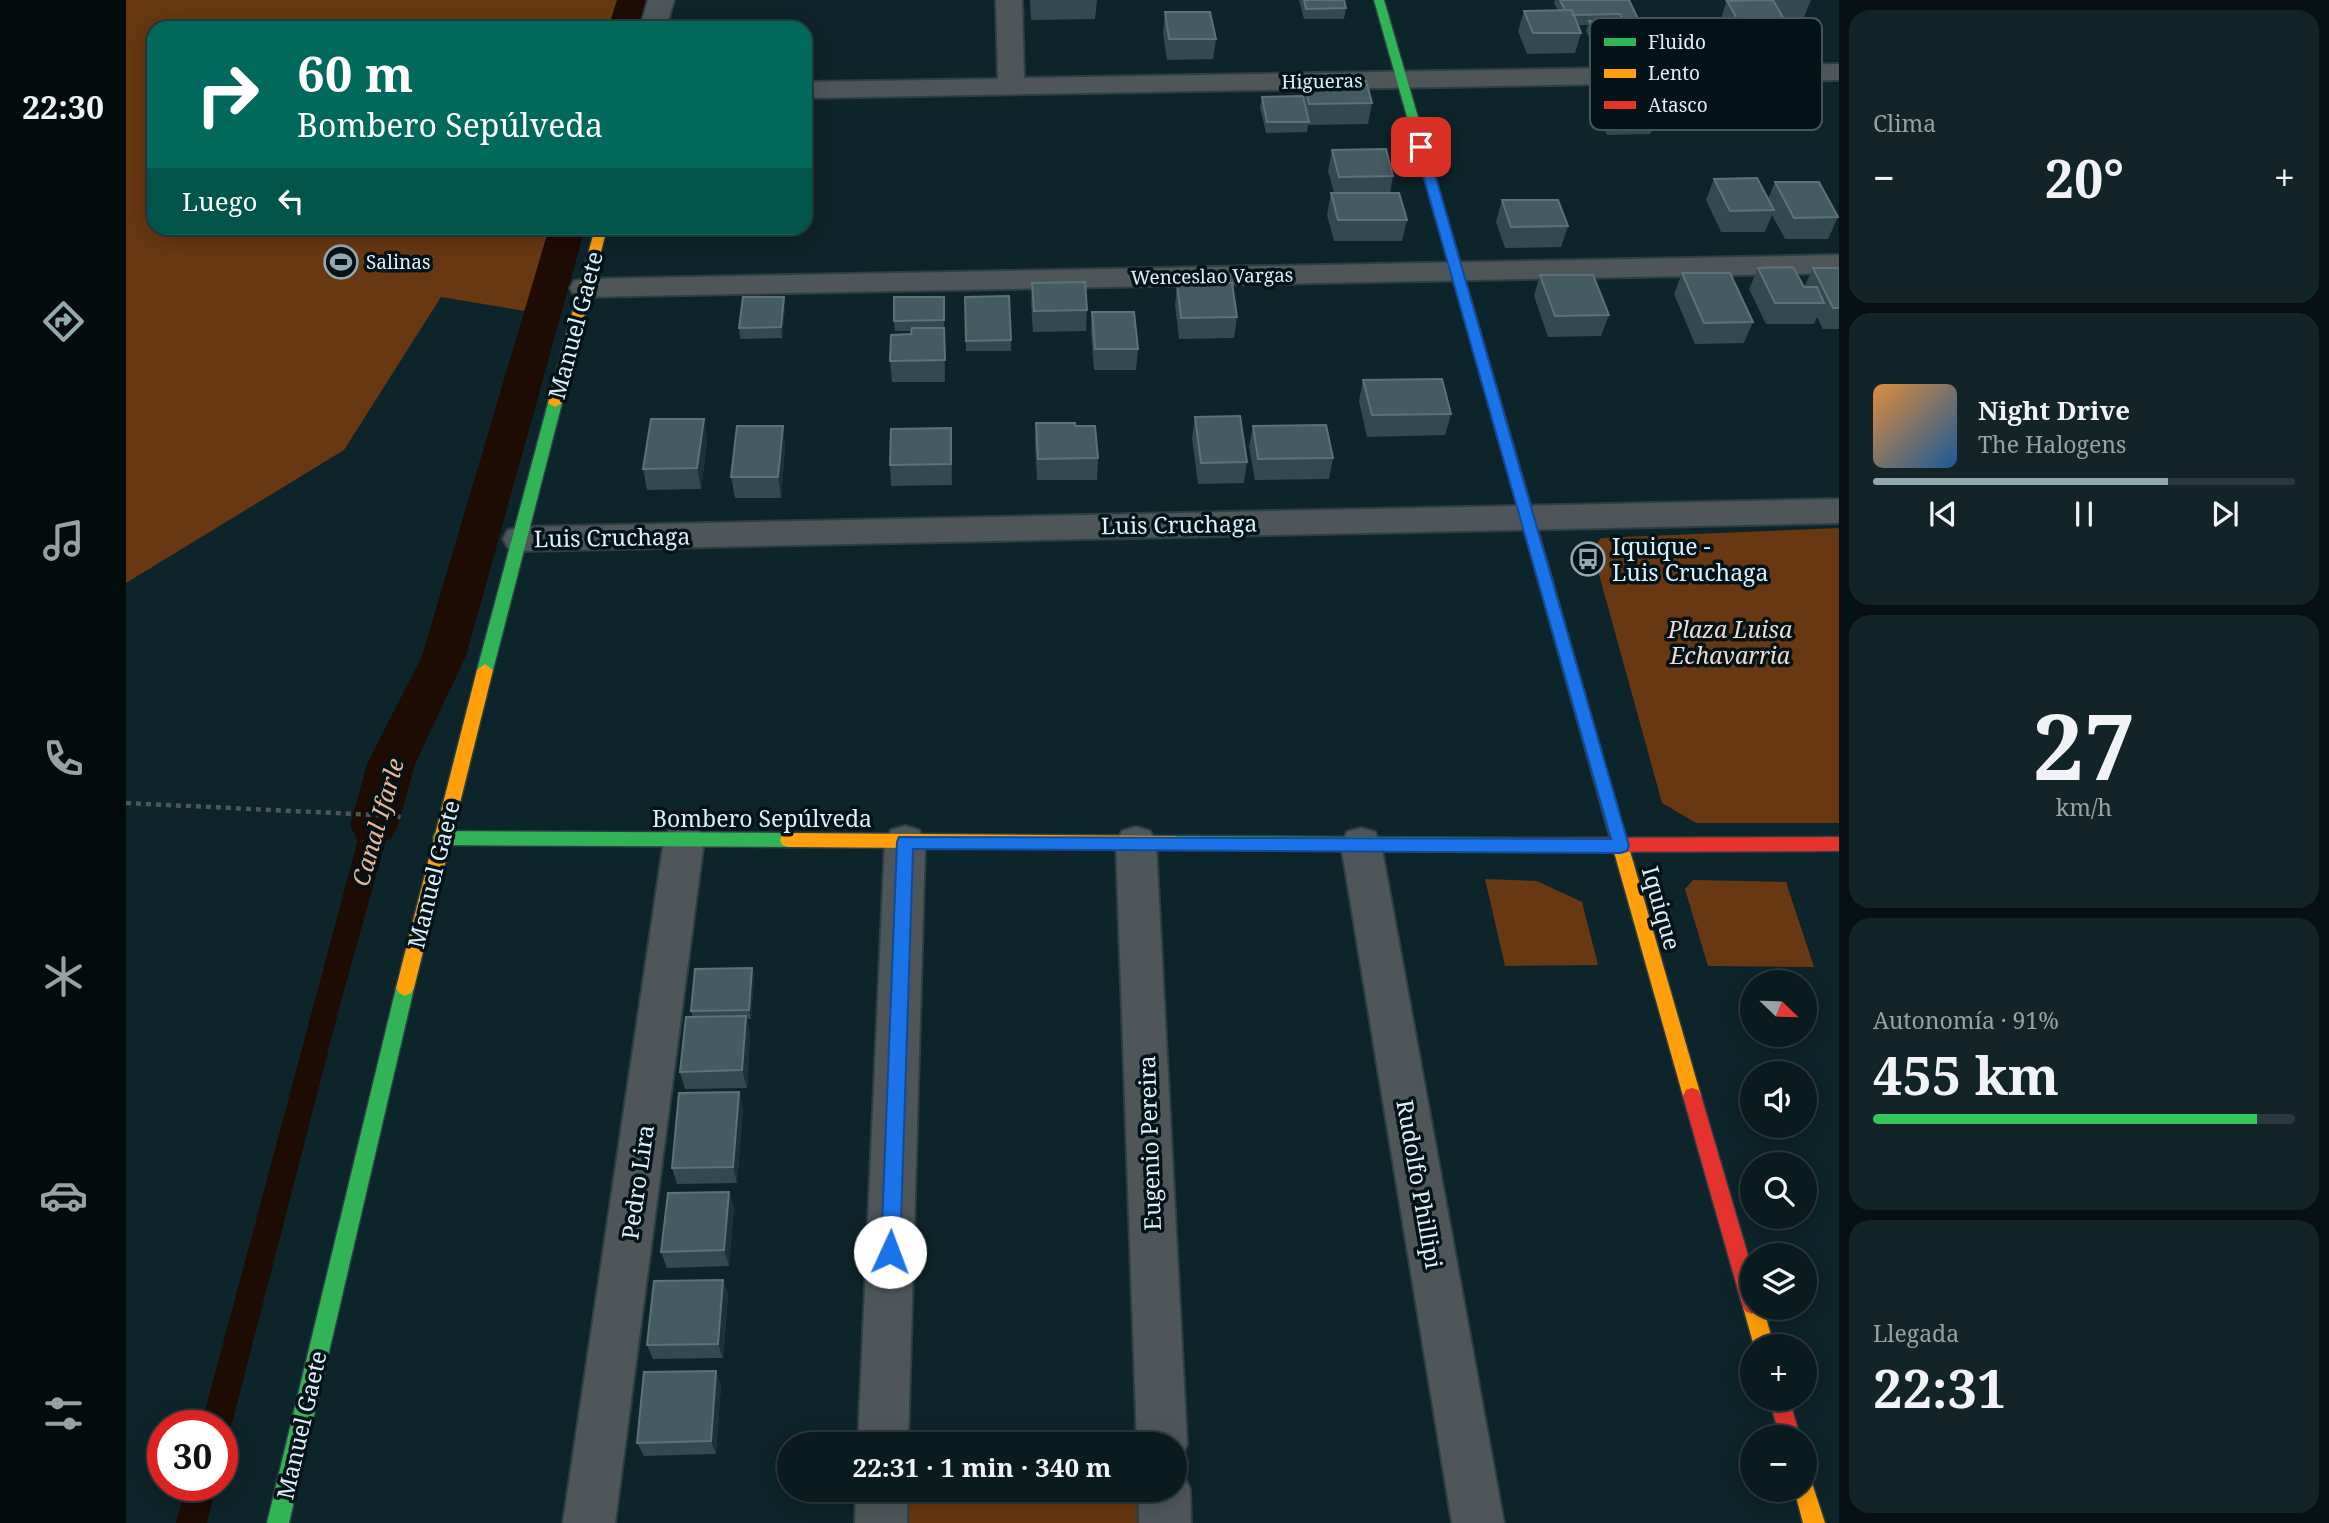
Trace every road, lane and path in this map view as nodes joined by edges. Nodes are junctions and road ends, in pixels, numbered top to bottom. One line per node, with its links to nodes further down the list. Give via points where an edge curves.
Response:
1 (661, 0): 4 (street)
2 (1009, 0): 7 (street)
3 (1379, 0): 6 (street, Iquique)
4 (655, 21)
5 (1590, 76): 6 (street, Higueras)
6 (1402, 79): 7 (street, Higueras); 11 (street, Iquique)
7 (1012, 87): 8 (street, Higueras)
8 (812, 90)
9 (599, 235): 12 (street, Manuel Gaete)
10 (1839, 264): 11 (street, Wenceslao Vargas)
11 (1457, 271): 12 (street, Wenceslao Vargas); 14 (street, Iquique)
12 (585, 288): 15 (street, Manuel Gaete)
13 (1839, 511): 14 (street, Luis Cruchaga)
14 (1527, 516): 15 (street, Luis Cruchaga); 24 (street, Iquique)
15 (520, 539): 18 (street, Manuel Gaete)
16 (126, 803): 17 (path)
17 (397, 816)
18 (441, 838): 19 (street, Bombero Sepúlveda); 31 (street, Manuel Gaete)
19 (684, 840): 20 (street, Bombero Sepúlveda); 32 (street, Pedro Lira)
20 (905, 842): 21 (street, Bombero Sepúlveda); 26 (street)
21 (1136, 843): 22 (street, Bombero Sepúlveda); 27 (street, Eugenio Pereira)
22 (1361, 844): 24 (street, Bombero Sepúlveda); 35 (street, Rudolfo Phillipi)
23 (1839, 844): 24 (street, Bombero Sepúlveda)
24 (1621, 846): 25 (street, Iquique)
25 (1740, 1263)
26 (883, 1432)
27 (1161, 1432)
28 (882, 1502): 33 (street)
29 (1165, 1502): 34 (street)
30 (1808, 1502): 36 (street)
31 (278, 1523)
32 (590, 1523)
33 (881, 1523)
34 (1166, 1523)
35 (1478, 1523)
36 (1814, 1523)

